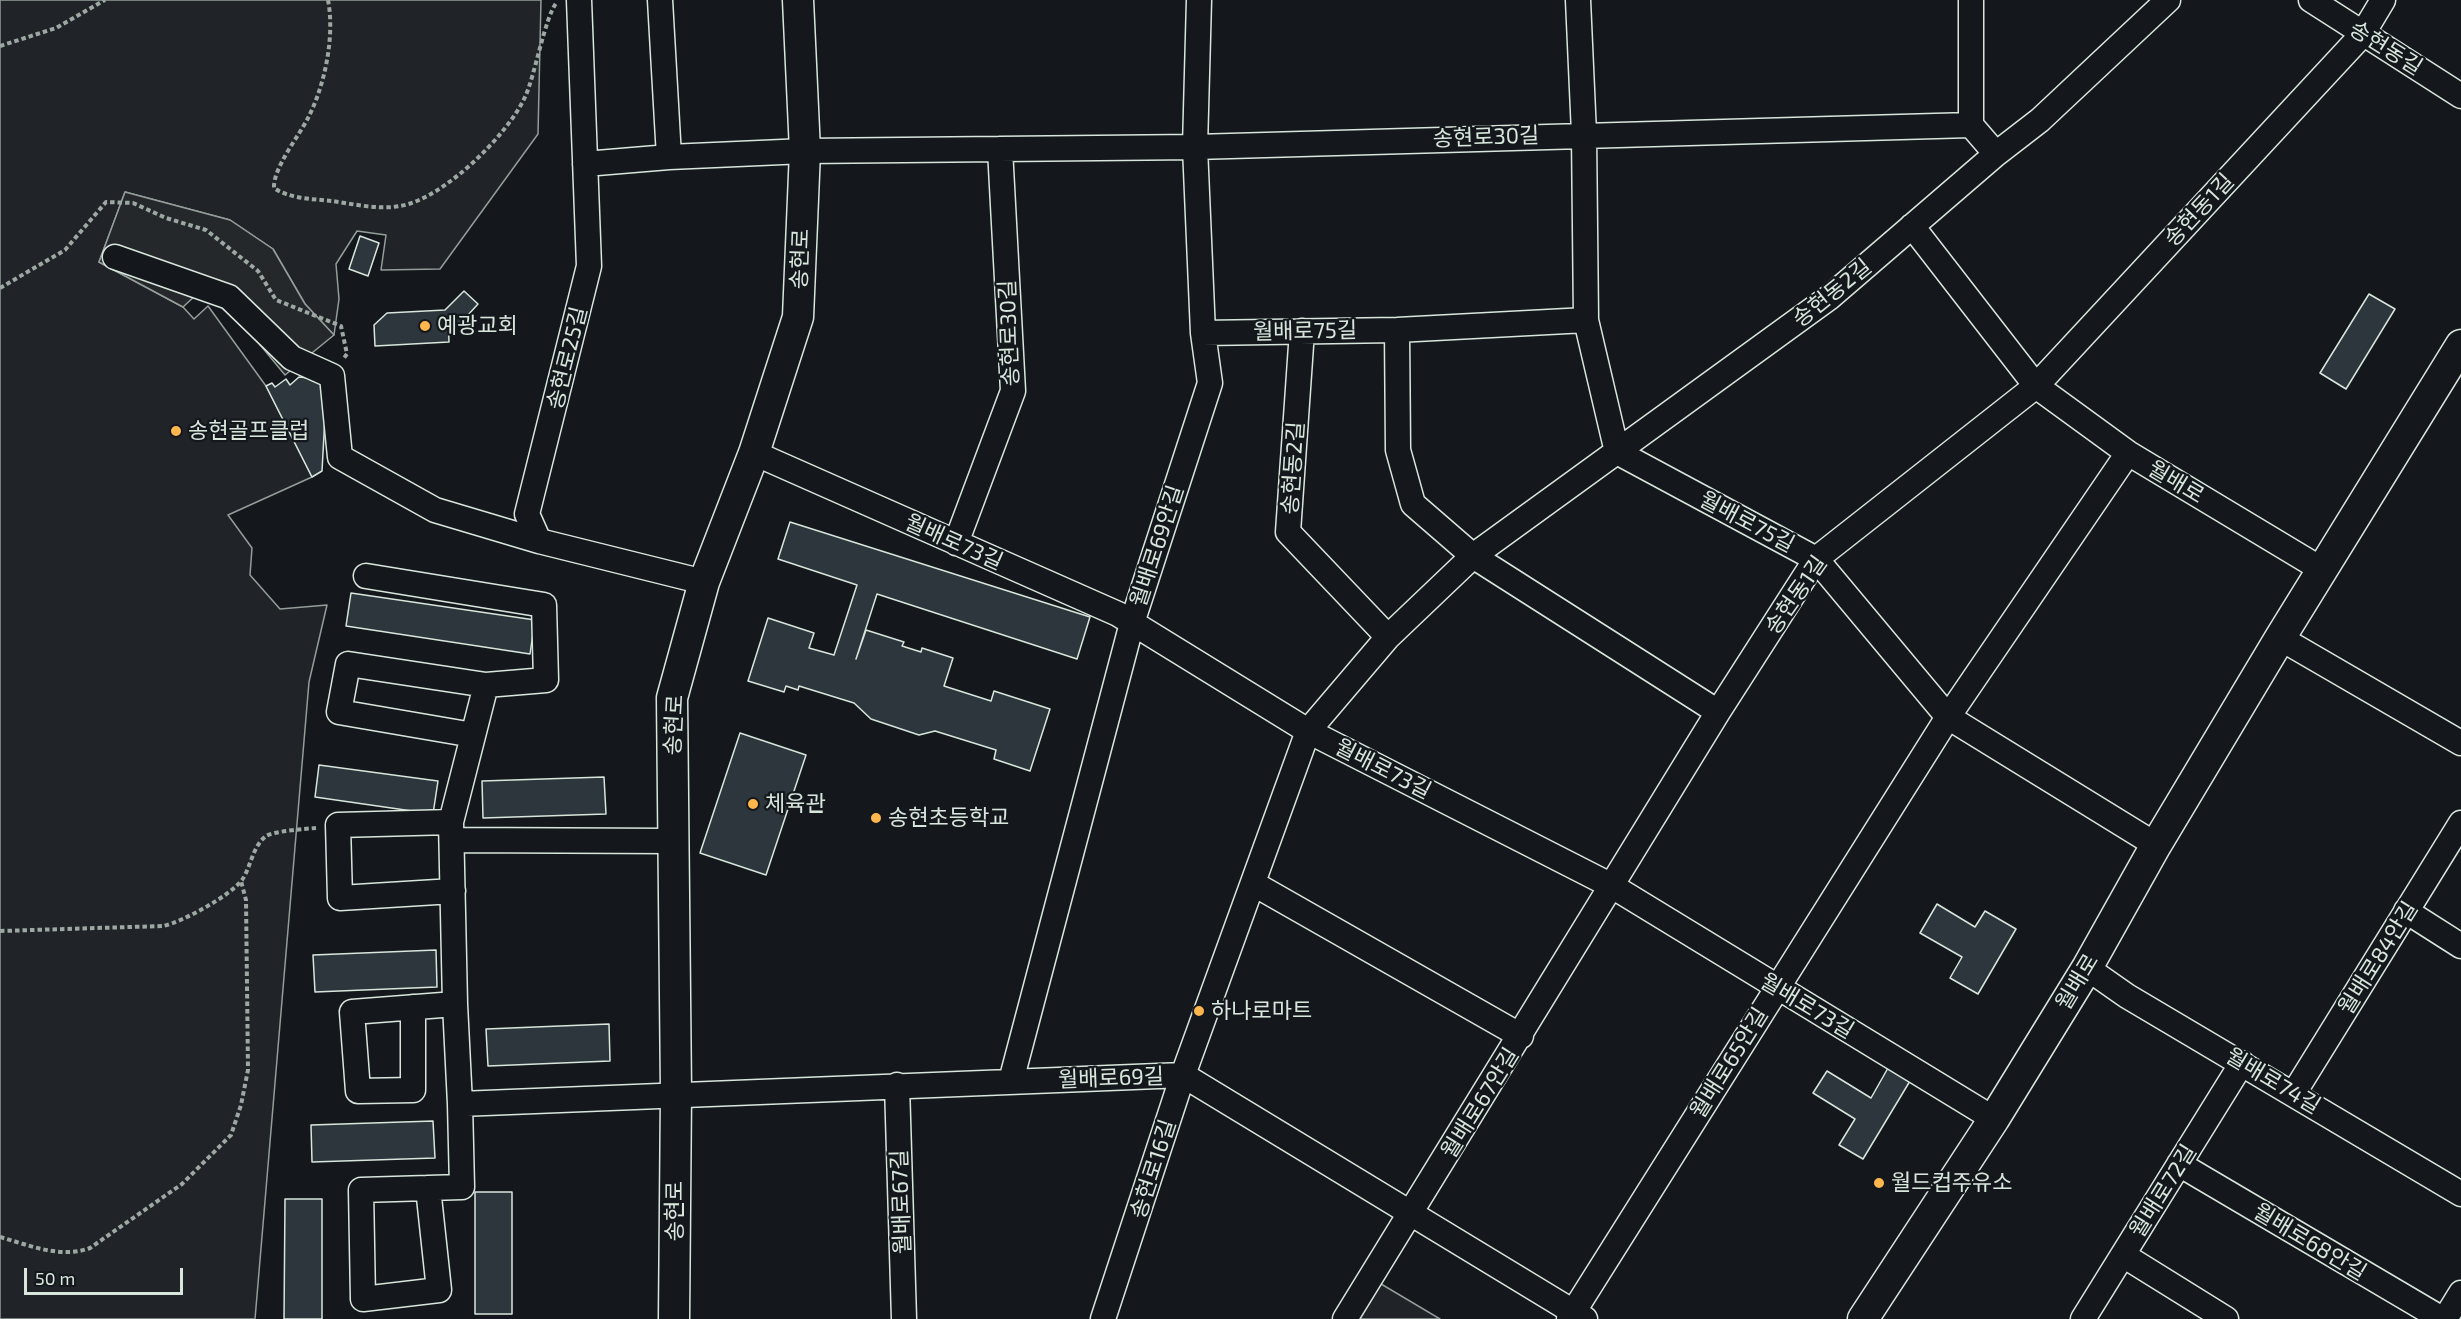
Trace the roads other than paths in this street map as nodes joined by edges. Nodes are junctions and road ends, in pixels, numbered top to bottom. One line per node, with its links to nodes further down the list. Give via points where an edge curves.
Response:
1 (579, 0): 19 (street, 송현로25길)
2 (660, 0): 18 (street)
3 (798, 0): 16 (main road, 송현로)
4 (1199, 0): 14 (street, 월배로69안길)
5 (1578, 0): 13 (street)
6 (1971, 0): 12 (street)
7 (2168, 0): 17 (street, 송현동2길, via 2040,120)
8 (2311, 0): 10 (street, 송현동길)
9 (2383, 0): 10 (street, 송현동1길)
10 (2362, 35): 11 (street, 송현동길); 27 (street, 송현동1길)
11 (2461, 96)
12 (1971, 125): 13 (street, 송현로30길); 17 (street)
13 (1584, 134): 14 (street, 송현로30길); 22 (street)
14 (1195, 147): 15 (street, 송현로30길); 25 (street, 월배로69안길)
15 (1000, 149): 16 (street, 송현로30길); 32 (street, 송현로30길, via 1013,391)
16 (805, 151): 18 (street); 29 (main road, 송현로, via 798,317)
17 (1996, 154): 20 (street, 송현동2길)
18 (669, 157): 19 (street)
19 (585, 164): 31 (street, 송현로25길, via 589,266 527,514)
20 (1912, 226): 27 (street); 28 (street, 송현동2길, via 1830,297)
21 (115, 257): 31 (street, via 229,297 292,358 332,376 340,457 435,510)
22 (1586, 320): 23 (street, 월배로75길); 28 (street)
23 (1397, 330): 24 (street, 월배로75길); 33 (street, via 1398,450 1413,504)
24 (1302, 331): 25 (street, 월배로75길); 39 (street, 송현동2길, via 1288,532)
25 (1203, 333): 38 (street, 월배로69안길, via 1210,383)
26 (2461, 345): 35 (main road, 월배로)
27 (2036, 386): 30 (street, 월배로); 34 (street, 송현동1길)
28 (1617, 452): 33 (street, 송현동2길); 34 (street, 월배로75길)
29 (754, 453): 32 (street, 월배로73길); 37 (main road, 송현로)
30 (2128, 453): 35 (street, 월배로); 43 (street)
31 (539, 541): 37 (street)
32 (956, 543): 38 (street, 월배로73길)
33 (1473, 556): 39 (street, 송현동2길); 42 (street)
34 (1816, 559): 42 (street, 송현동1길); 43 (street, 월배로75길)
35 (2322, 568): 40 (main road, 월배로)
36 (366, 576): 41 (street, via 544,605 546,680)
37 (704, 582): 49 (main road, 송현로, via 672,698)
38 (1132, 623): 44 (street, 월배로73길); 63 (street, 월배로69안길)
39 (1388, 637): 44 (street, 송현동2길)
40 (2280, 638): 46 (street); 50 (main road, 월배로)
41 (486, 684): 45 (street); 45 (street, via 348,664 339,712)
42 (1718, 712): 52 (street, 송현동1길)
43 (1948, 717): 50 (street, 월배로75길); 57 (street, 월배로65안길)
44 (1308, 730): 51 (street, 송현로16길); 52 (street, 월배로73길)
45 (473, 735): 48 (street)
46 (2461, 743)
47 (2461, 823): 54 (street, 월배로84안길)
48 (452, 831): 49 (street); 53 (street); 53 (street, via 338,825 340,898)
49 (672, 841): 65 (main road, 송현로)
50 (2156, 844): 56 (main road, 월배로)
51 (1254, 884): 60 (street); 62 (street, 송현로16길)
52 (1612, 886): 57 (street, 월배로73길); 60 (street, 월배로67안길)
53 (453, 891): 58 (street)
54 (2406, 911): 55 (street); 66 (street, 월배로84안길)
55 (2461, 946)
56 (2087, 968): 61 (street, 월배로74길, via 2127,996); 68 (main road, 월배로)
57 (1776, 987): 68 (street, 월배로73길); 75 (street, 월배로65안길)
58 (455, 1004): 59 (street); 67 (street)
59 (413, 1007)
60 (1521, 1036): 72 (street, 월배로67안길)
61 (2242, 1062): 66 (street, 월배로74길); 69 (street, 월배로72길)
62 (1183, 1075): 63 (street, 월배로69길); 72 (street, 월배로69길); 78 (street, 송현로16길)
63 (1011, 1081): 64 (street, 월배로69길)
64 (897, 1085): 65 (street, 월배로69길); 77 (street, 월배로67길)
65 (676, 1093): 67 (street, 월배로69길); 76 (main road, 송현로)
66 (2294, 1093): 71 (street, 월배로74길)
67 (460, 1104): 70 (street, via 462,1187)
68 (1994, 1119): 80 (main road, 월배로)
69 (2179, 1164): 73 (street, 월배로72길); 83 (street, 월배로68안길)
70 (428, 1188): 70 (street, via 361,1190 363,1299 439,1290)
71 (2461, 1194)
72 (1412, 1214): 75 (street, 월배로69길); 79 (street, 월배로67안길)
73 (2123, 1256): 81 (street, 월배로72길); 82 (street)
74 (2461, 1293): 83 (street, 월배로68안길)
75 (1576, 1317)
76 (674, 1319)
77 (904, 1319)
78 (1102, 1319)
79 (1345, 1319)
80 (1863, 1319)
81 (2084, 1319)
82 (2226, 1319)
83 (2444, 1319)

